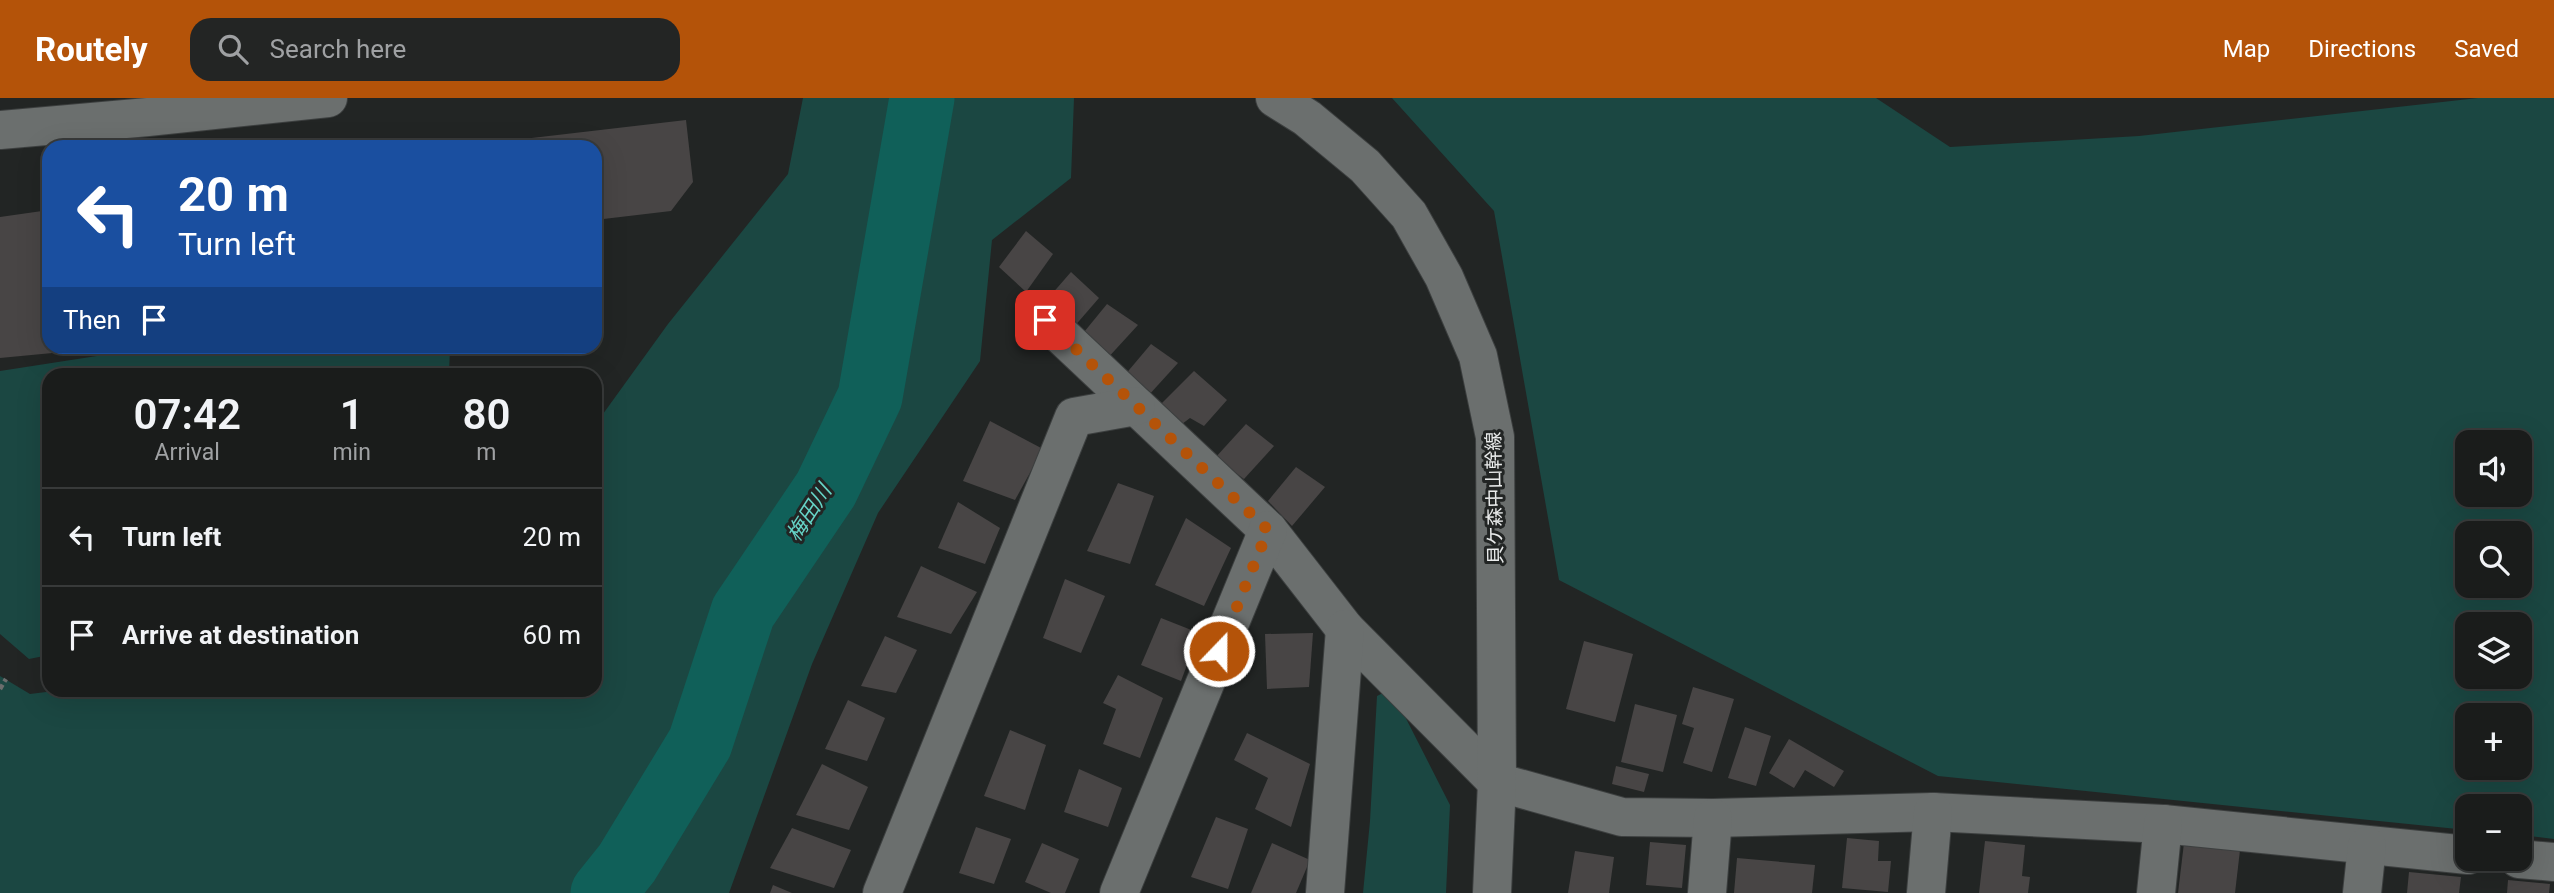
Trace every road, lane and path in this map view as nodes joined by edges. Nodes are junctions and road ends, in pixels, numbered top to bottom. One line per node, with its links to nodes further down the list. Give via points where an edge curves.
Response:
1 (328, 98): 3 (street)
2 (1275, 98): 10 (street, 貝ケ森中山幹線, via 1365,166 1409,215 1444,277 1478,356 1495,437)
3 (0, 130)
4 (1045, 320): 5 (street)
5 (1136, 406): 6 (street); 18 (street, via 1074,417)
6 (1268, 530): 7 (street); 19 (street)
7 (1345, 629): 10 (street); 20 (street)
8 (6, 679): 9 (path)
9 (0, 690)
10 (1497, 782): 12 (street, via 1622,817); 21 (street, 貝ケ森中山幹線)
11 (1933, 812): 12 (street); 13 (street); 23 (street)
12 (1713, 818): 22 (street)
13 (2163, 824): 14 (street); 24 (street)
14 (2367, 846): 15 (street); 25 (street)
15 (2455, 854)
16 (2532, 860): 17 (street)
17 (2554, 862)
18 (882, 893)
19 (1119, 893)
20 (1325, 893)
21 (1492, 893)
22 (1707, 893)
23 (1926, 893)
24 (2156, 893)
25 (2362, 893)

